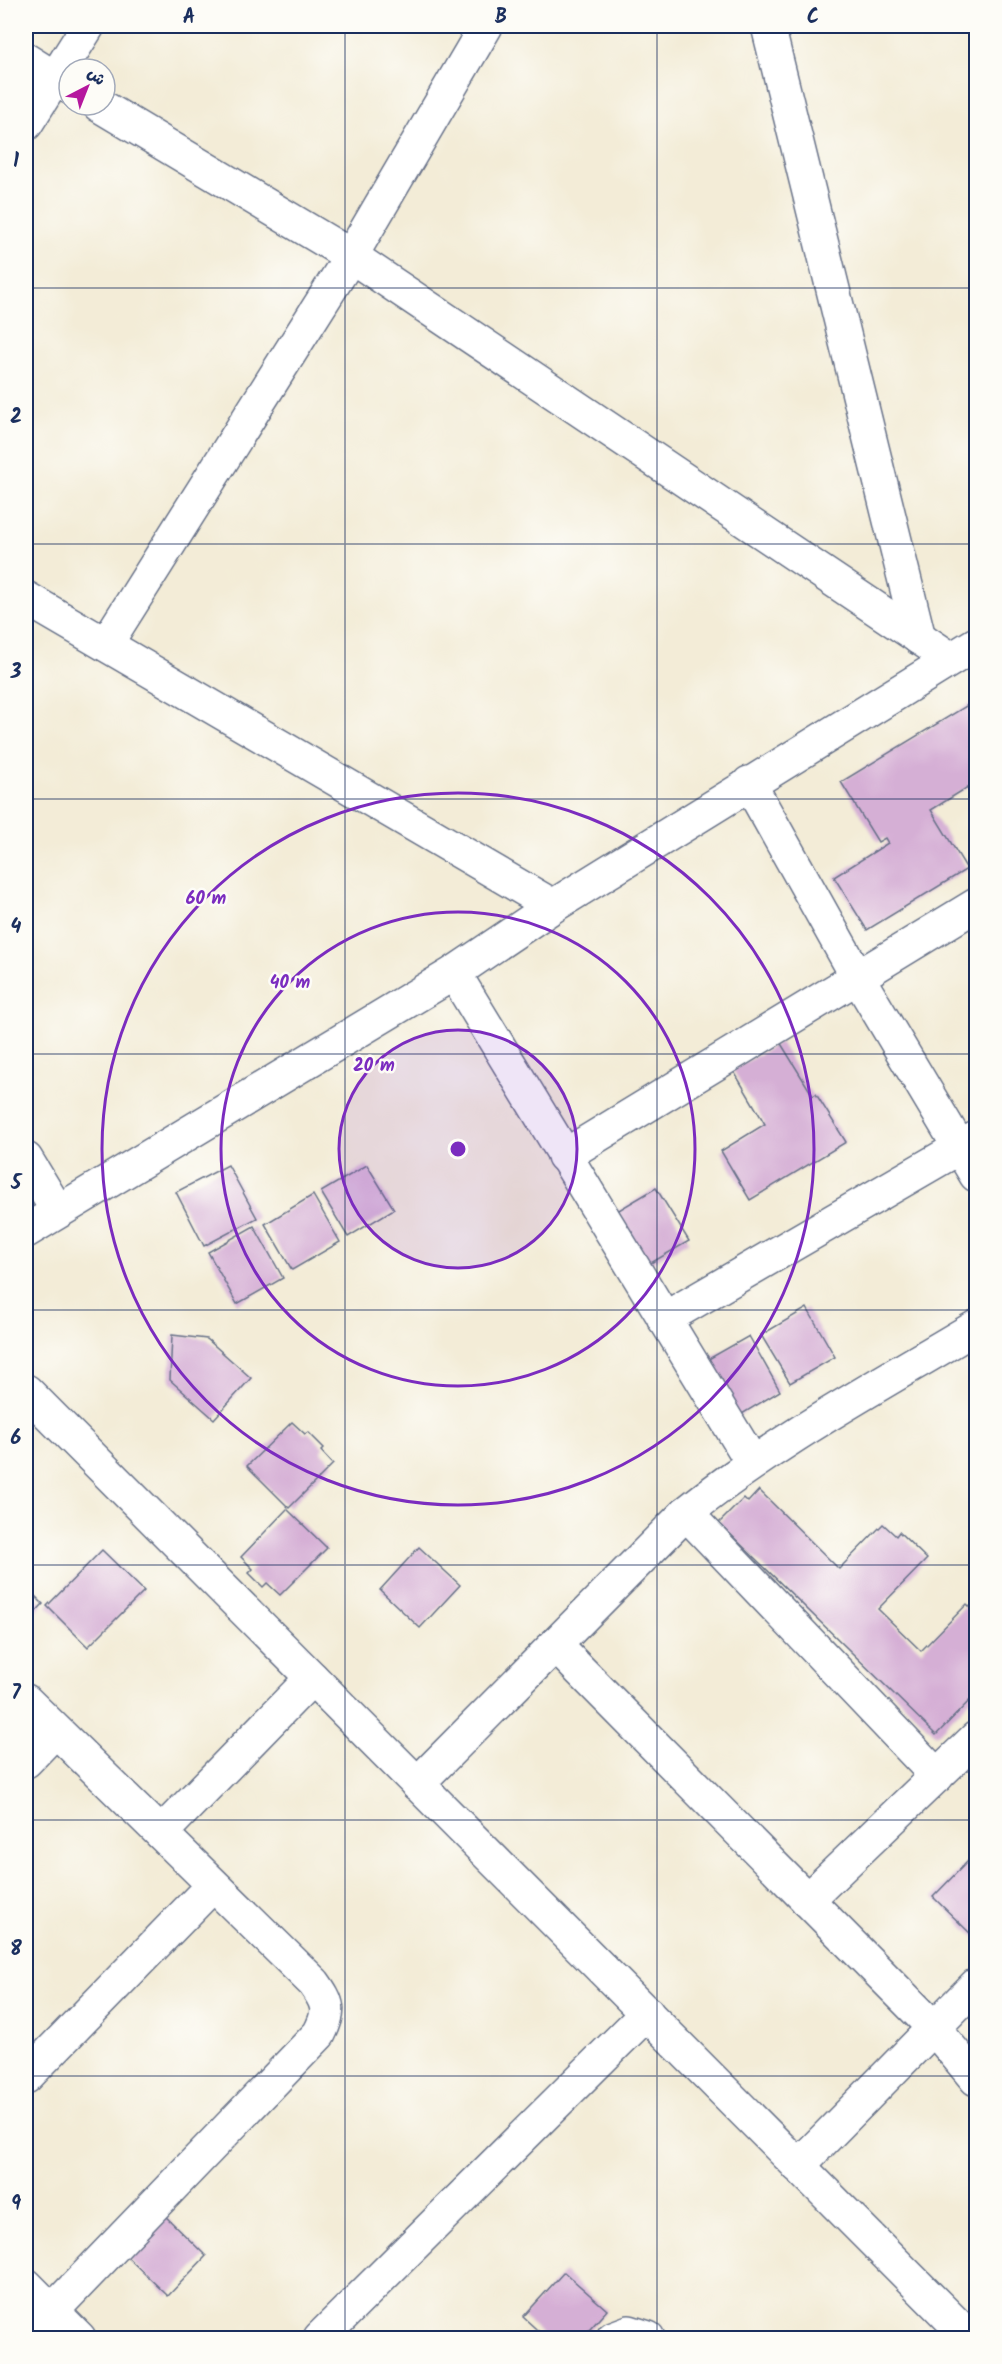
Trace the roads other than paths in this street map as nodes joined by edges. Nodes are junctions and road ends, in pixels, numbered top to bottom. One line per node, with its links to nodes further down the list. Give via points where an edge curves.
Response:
1 (88, 26): 4 (street)
2 (486, 26): 10 (street)
3 (768, 26): 12 (street)
4 (74, 57)
5 (26, 60): 6 (street)
6 (57, 79)
7 (57, 88): 9 (street)
8 (117, 116): 10 (street)
9 (26, 124)
10 (351, 256): 12 (street); 13 (street)
11 (26, 598): 13 (street)
12 (919, 638): 14 (street)
13 (106, 644): 17 (street)
14 (964, 652): 15 (street)
15 (750, 783): 17 (street); 19 (street)
16 (976, 905): 19 (street)
17 (554, 906): 18 (street)
18 (454, 973): 21 (street); 23 (street)
19 (858, 976): 20 (street); 21 (street)
20 (971, 1153): 25 (street)
21 (564, 1156): 25 (street)
22 (26, 1159): 23 (street)
23 (57, 1210): 24 (street)
24 (26, 1231)
25 (664, 1319): 28 (street)
26 (976, 1327): 28 (street)
27 (26, 1391): 31 (street)
28 (752, 1462): 29 (street)
29 (686, 1514): 30 (street); 36 (street)
30 (556, 1646): 37 (street); 40 (street)
31 (312, 1678): 37 (street); 38 (street)
32 (26, 1701): 33 (street)
33 (56, 1731): 35 (street); 38 (street)
34 (976, 1738): 36 (street)
35 (26, 1761)
36 (937, 1776): 40 (street)
37 (417, 1784): 42 (street)
38 (161, 1833): 39 (street)
39 (213, 1886): 44 (street); 48 (street, via 314,1983 326,1999 328,2017 319,2034)
40 (807, 1900): 43 (street)
41 (976, 1985): 43 (street)
42 (647, 2013): 46 (street); 52 (street)
43 (933, 2027): 45 (street); 46 (street)
44 (26, 2077)
45 (976, 2079)
46 (798, 2166): 49 (street)
47 (26, 2285): 48 (street)
48 (53, 2313): 50 (street); 51 (street)
49 (968, 2333)
50 (26, 2338)
51 (79, 2338)
52 (320, 2338)
53 (613, 2338): 54 (street, via 630,2332)
54 (648, 2338)

